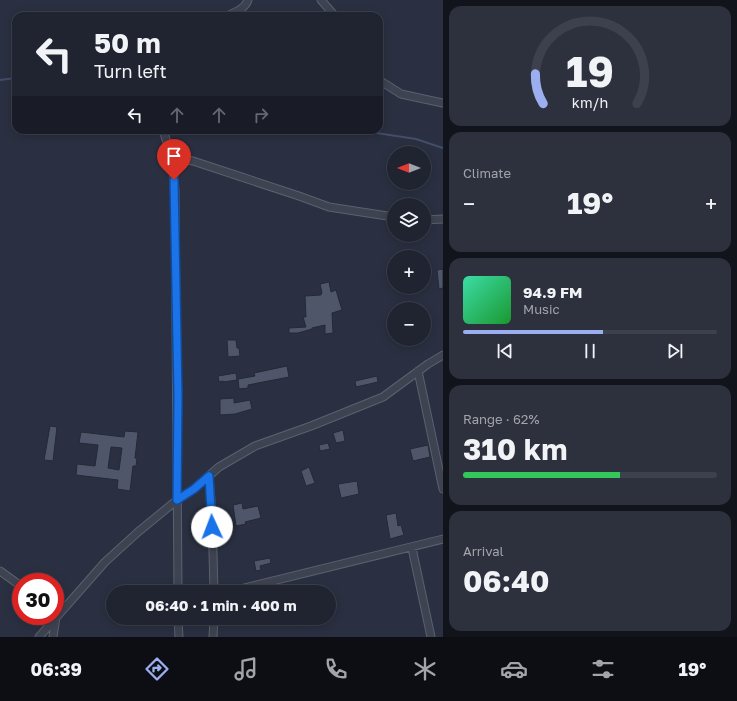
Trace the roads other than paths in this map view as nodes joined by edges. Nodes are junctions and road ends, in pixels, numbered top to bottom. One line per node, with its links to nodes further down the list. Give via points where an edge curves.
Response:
1 (248, 0): 3 (street, via 243,8)
2 (321, 0): 4 (street)
3 (235, 12)
4 (332, 12)
5 (383, 83): 6 (street, via 401,94)
6 (443, 103)
7 (164, 134): 8 (street)
8 (172, 158): 9 (street, via 193,161 329,208); 16 (street, via 175,190)
9 (387, 216)
10 (443, 218): 11 (street)
11 (431, 219)
12 (443, 355): 13 (street)
13 (418, 371): 14 (street, via 383,397 255,446 219,467); 15 (street)
14 (209, 476): 16 (street); 22 (street)
15 (443, 489)
16 (177, 500): 21 (street); 24 (street, via 105,562)
17 (443, 539): 18 (street)
18 (412, 548): 23 (street); 33 (street)
19 (0, 571): 20 (street)
20 (12, 580)
21 (178, 585)
22 (214, 585)
23 (257, 585)
24 (64, 607)
25 (49, 625): 29 (street)
26 (55, 625): 30 (street)
27 (178, 625): 31 (street)
28 (214, 625): 32 (street)
29 (39, 637)
30 (54, 637)
31 (179, 637)
32 (213, 637)
33 (431, 637)

